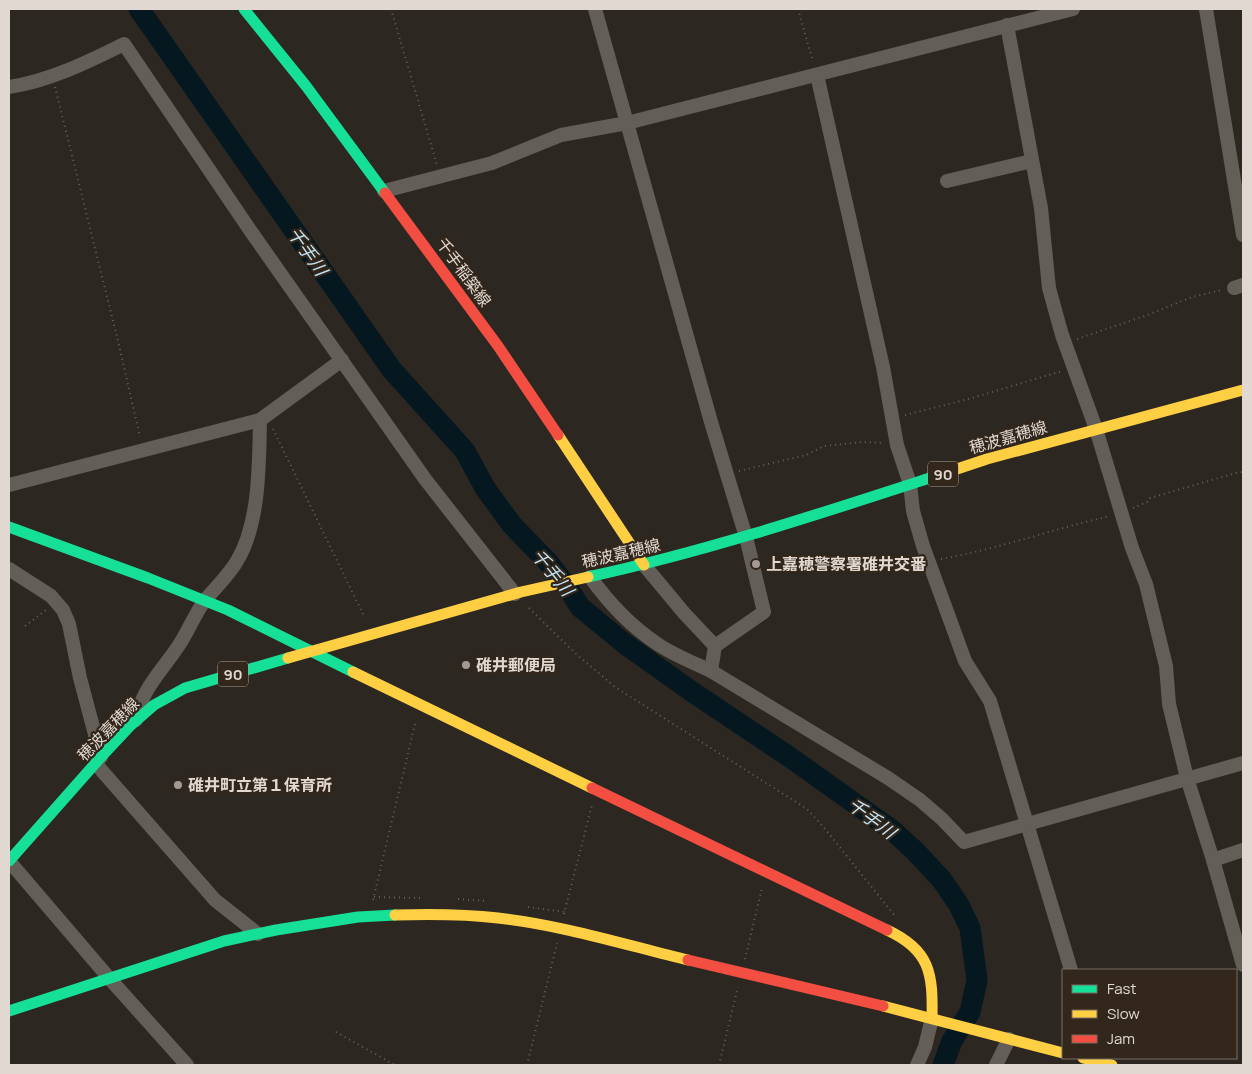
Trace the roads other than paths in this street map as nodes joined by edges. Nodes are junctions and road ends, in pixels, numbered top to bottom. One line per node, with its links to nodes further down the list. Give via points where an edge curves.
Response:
1 (246, 9): 11 (street, 千手稲築線)
2 (595, 9): 8 (street)
3 (1073, 9): 5 (street)
4 (1206, 9): 12 (street)
5 (1007, 26): 6 (street); 9 (street)
6 (817, 75): 8 (street); 17 (street, via 898,445)
7 (9, 87): 13 (street, via 26,85 93,60 124,44)
8 (628, 123): 11 (street, via 561,135 492,163); 20 (street)
9 (1032, 161): 10 (street); 16 (street, via 1050,288 1064,342)
10 (947, 181)
11 (384, 191): 21 (street, 千手稲築線, via 498,346)
12 (1243, 235)
13 (342, 360): 15 (street); 24 (street, via 425,479)
14 (1243, 390): 16 (street, 穂波嘉穂線 / 90)
15 (263, 418): 18 (street); 25 (street, via 259,475 247,538 238,560)
16 (1096, 429): 17 (street, 穂波嘉穂線 / 90); 32 (street, via 1148,593 1166,666 1169,704)
17 (910, 484): 20 (street, 穂波嘉穂線 / 90); 33 (street, via 913,511 928,562 965,661 990,701)
18 (9, 485)
19 (9, 528): 25 (street)
20 (746, 537): 21 (street, 穂波嘉穂線 / 90); 26 (street, via 764,612)
21 (644, 565): 23 (street, 穂波嘉穂線 / 90); 26 (street)
22 (9, 569): 30 (street, via 51,596 63,610 69,624)
23 (587, 577): 24 (street, 穂波嘉穂線 / 90); 28 (street, via 630,623 660,646)
24 (518, 593): 27 (street, 穂波嘉穂線 / 90)
25 (205, 601): 27 (street); 29 (street, via 179,645 146,690)
26 (715, 646): 28 (street)
27 (314, 652): 29 (street, 穂波嘉穂線 / 90, via 185,688 154,704); 42 (street, via 904,938 918,950 931,975)
28 (711, 671): 33 (street, via 888,778 920,800 964,842)
29 (136, 721): 30 (street, 穂波嘉穂線 / 90)
30 (98, 760): 36 (street, 穂波嘉穂線 / 90); 37 (street, via 216,900)
31 (1243, 763): 32 (street)
32 (1187, 778): 33 (street); 35 (street)
33 (1027, 824): 39 (street)
34 (1243, 850): 35 (street)
35 (1213, 860): 38 (street)
36 (9, 861): 40 (street)
37 (258, 934): 40 (street, via 224,941); 42 (street, via 368,917 428,914 498,918 560,929)
38 (1243, 965)
39 (1071, 969)
40 (109, 978): 41 (street); 46 (street)
41 (9, 1012)
42 (932, 1018): 43 (street); 47 (street)
43 (1005, 1038): 44 (street); 48 (street)
44 (1062, 1053)
45 (1090, 1059): 49 (street)
46 (187, 1065)
47 (917, 1065)
48 (996, 1065)
49 (1112, 1065)

